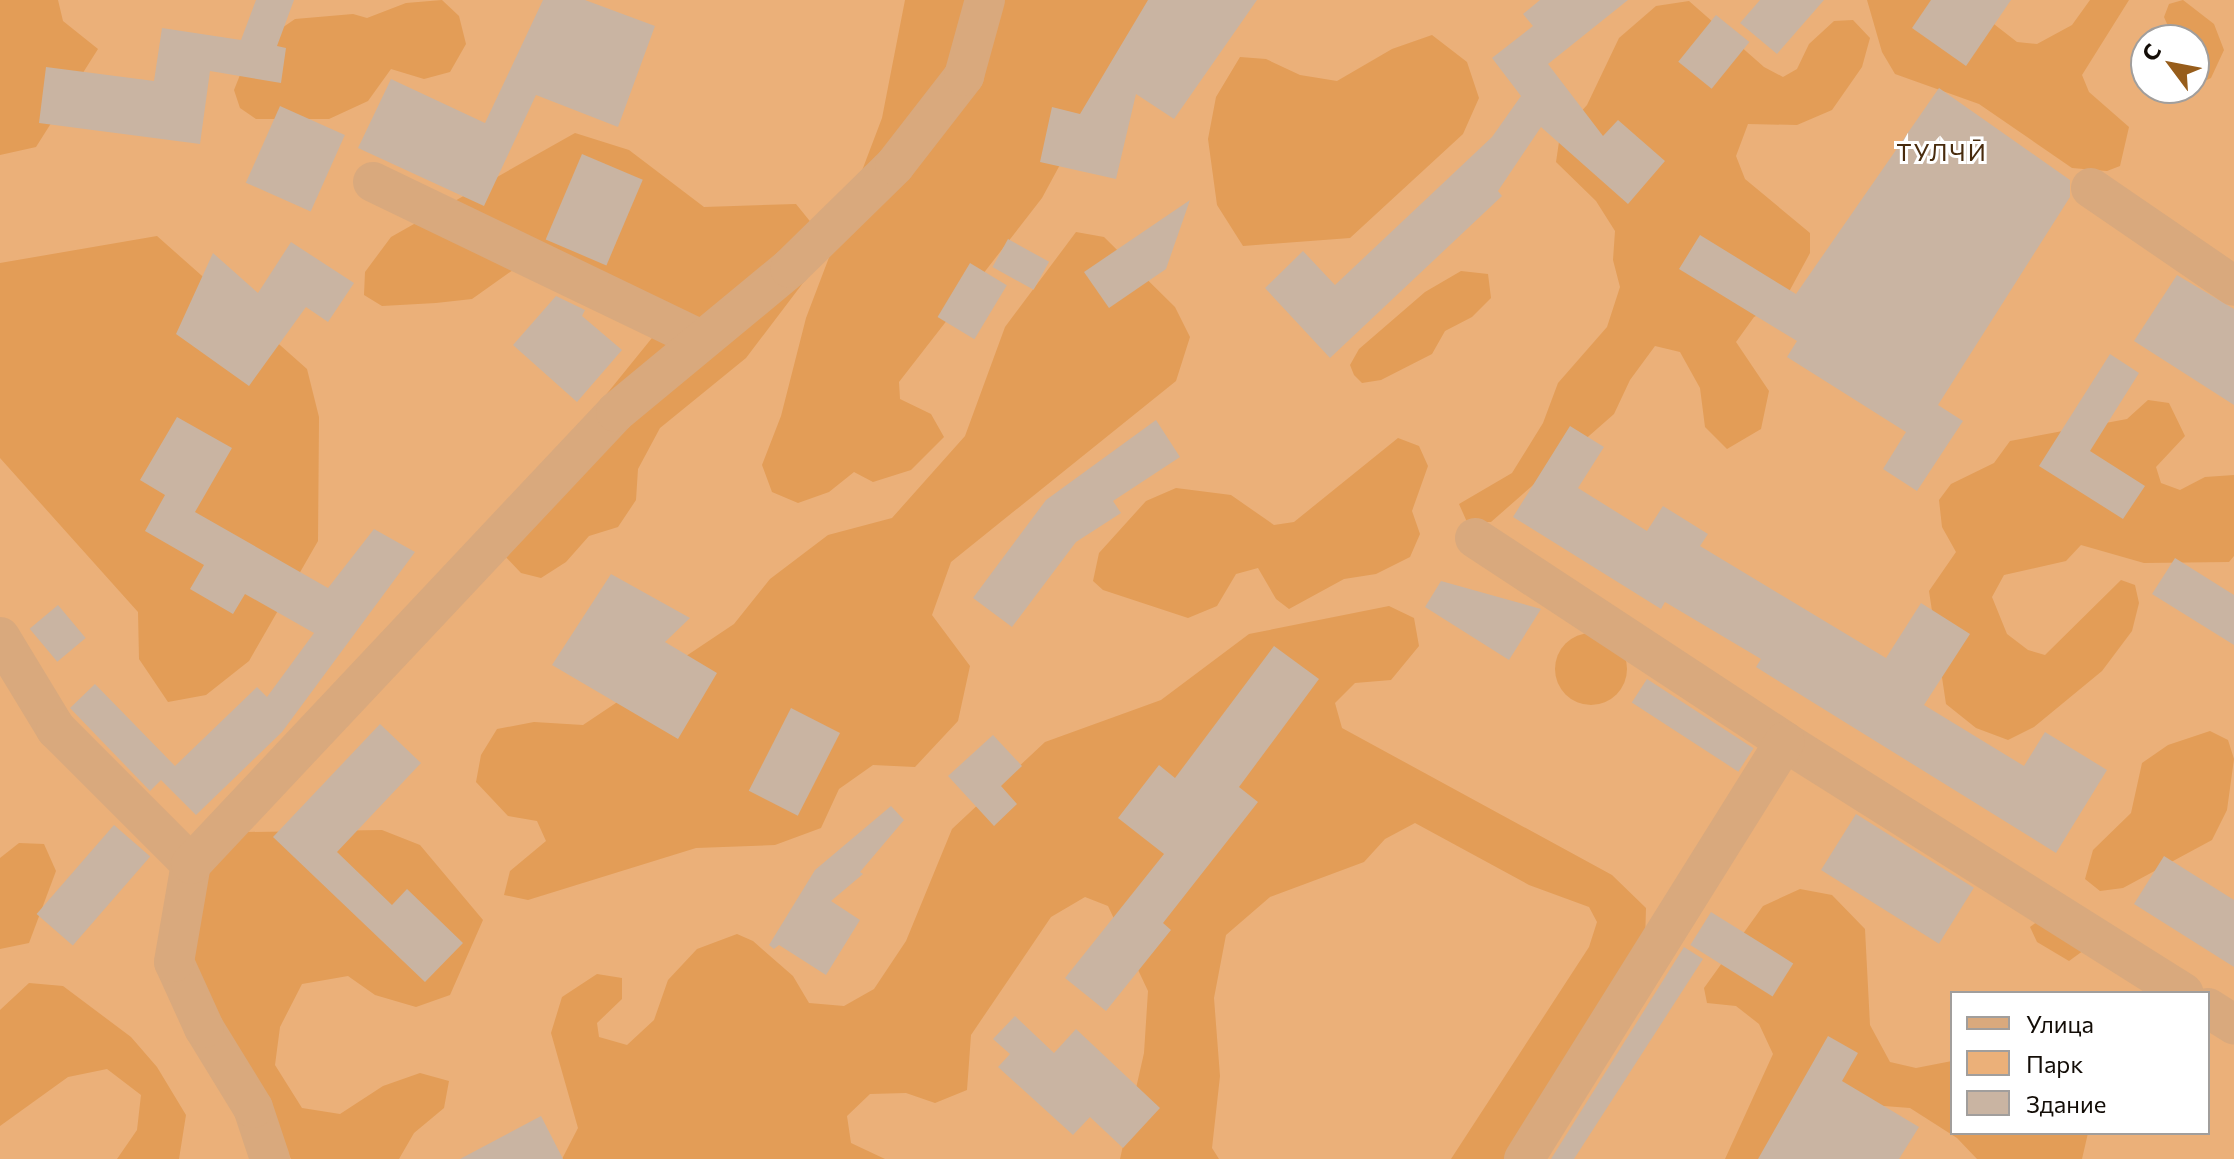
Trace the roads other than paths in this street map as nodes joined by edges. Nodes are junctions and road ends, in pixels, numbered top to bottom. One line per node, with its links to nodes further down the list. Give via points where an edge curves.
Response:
1 (985, 0): 5 (street, via 964,76 895,165 790,268)
2 (373, 182): 5 (street)
3 (2091, 188): 4 (street)
4 (2234, 286)
5 (699, 339): 9 (street, via 616,412)
6 (1475, 538): 8 (street)
7 (0, 637): 9 (street, via 56,729)
8 (1785, 742): 10 (street); 14 (street)
9 (191, 864): 13 (street, via 174,962 204,1028 253,1108)
10 (2181, 991)
11 (2210, 1009): 12 (street)
12 (2234, 1024)
13 (270, 1159)
14 (1524, 1159)

